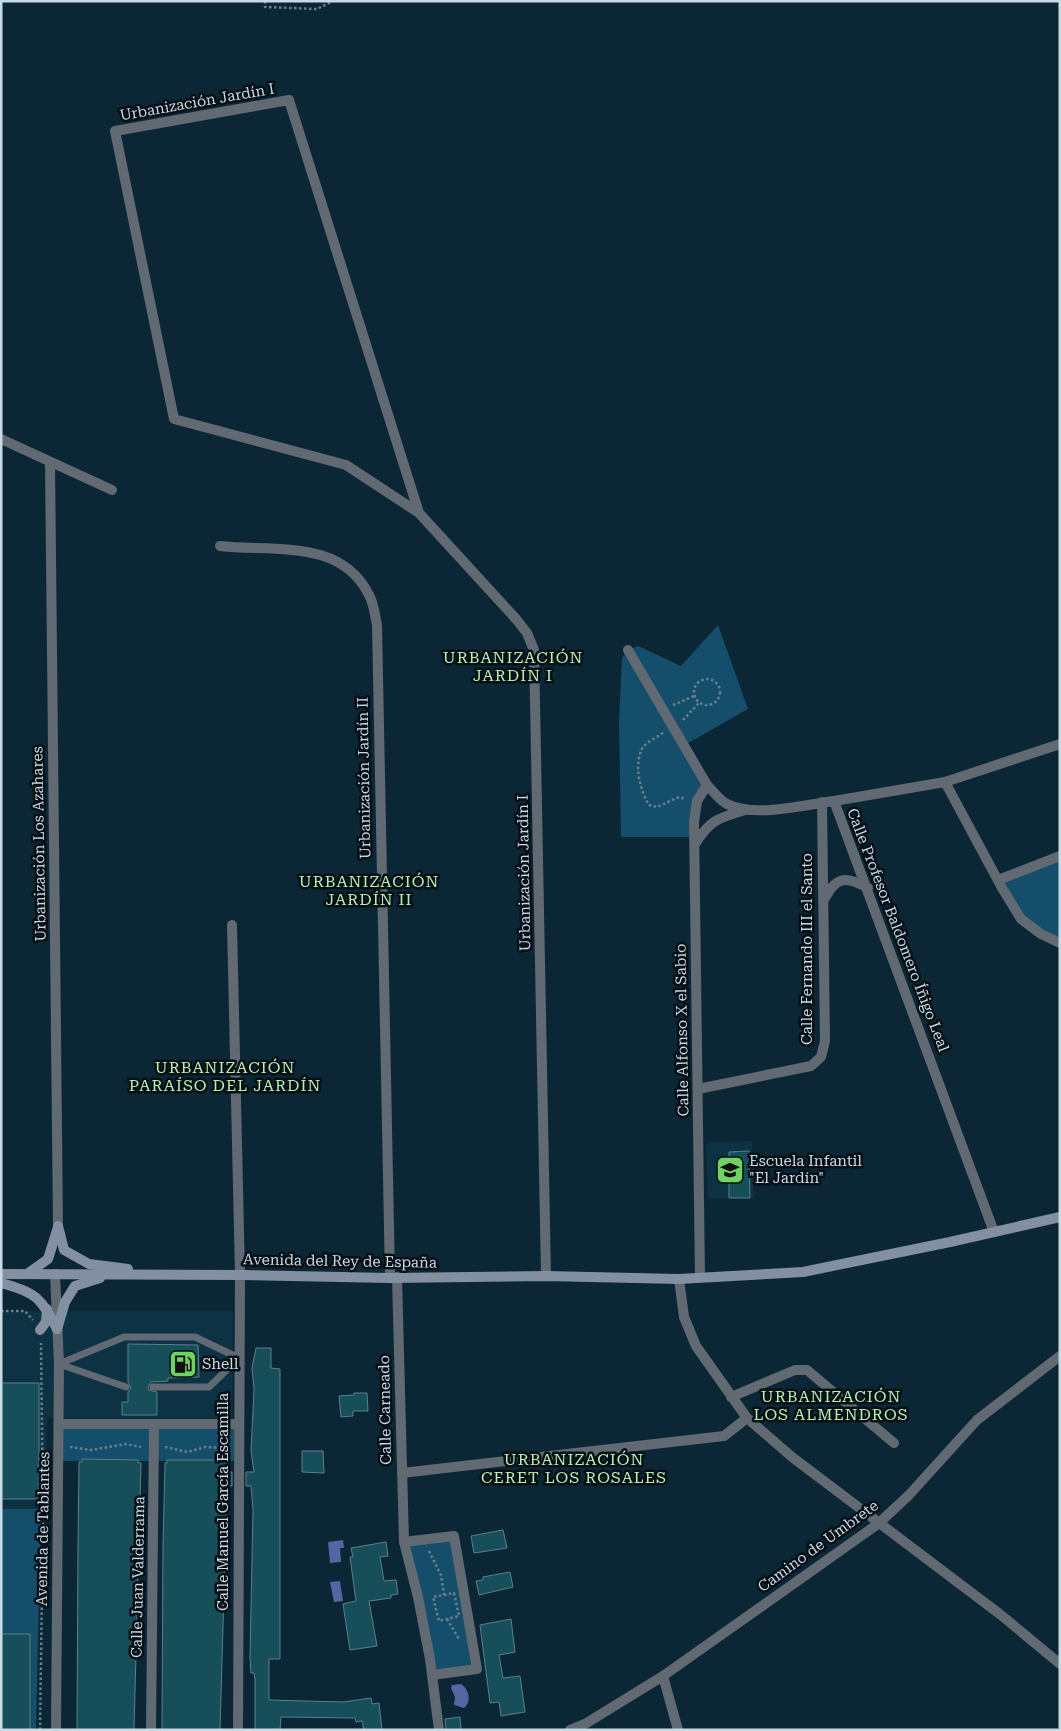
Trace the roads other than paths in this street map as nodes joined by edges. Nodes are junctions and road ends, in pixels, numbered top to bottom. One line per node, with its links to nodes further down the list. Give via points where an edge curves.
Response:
1 (1, 438): 2 (street)
2 (50, 462): 3 (street); 22 (street, Urbanización Los Azahares)
3 (112, 490)
4 (419, 513): 4 (street, Urbanización Jardín I, via 346,465 174,419 115,131 289,100); 30 (street, Urbanización Jardín I, via 516,619 534,650)
5 (220, 546): 32 (street, Urbanización Jardín II, via 298,550 328,556 355,572 370,596 377,625)
6 (628, 650): 9 (street, Calle Profesor Baldomero Íñigo Leal)
7 (1060, 744): 8 (street)
8 (945, 782): 10 (street); 15 (street)
9 (707, 785): 12 (street, Calle Profesor Baldomero Íñigo Leal, via 726,803); 13 (street, Calle Alfonso X el Sabio, via 697,801)
10 (834, 800): 11 (street, Calle Profesor Baldomero Íñigo Leal); 16 (street, Calle Profesor Baldomero Íñigo Leal)
11 (822, 802): 12 (street, Calle Profesor Baldomero Íñigo Leal); 17 (street, Calle Fernando III el Santo)
12 (746, 810): 13 (street, via 726,815 706,826)
13 (695, 845): 20 (street, Calle Alfonso X el Sabio)
14 (1060, 856): 15 (street)
15 (998, 880): 19 (street, via 1021,919)
16 (868, 888): 17 (street, via 853,880 842,879 831,886); 23 (street, Calle Profesor Baldomero Íñigo Leal)
17 (823, 902): 20 (street, Calle Fernando III el Santo, via 825,1040 821,1057 811,1066)
18 (232, 925): 29 (street)
19 (1060, 943)
20 (698, 1089): 31 (street, Calle Alfonso X el Sabio)
21 (1060, 1217): 23 (main road, Avenida del Rey de España)
22 (58, 1226): 25 (main road, via 48,1259); 28 (main road, via 64,1250 89,1264)
23 (994, 1232): 31 (main road, Avenida del Rey de España, via 803,1272)
24 (1, 1274): 25 (main road, Avenida del Rey de España)
25 (27, 1274): 26 (main road, Avenida del Rey de España)
26 (55, 1274): 27 (main road, Avenida del Rey de España); 36 (street, Avenida de Tablantes)
27 (109, 1275): 28 (main road, Avenida del Rey de España); 36 (main road, via 75,1286 65,1302)
28 (164, 1275): 29 (main road, Avenida del Rey de España)
29 (240, 1275): 32 (main road, Avenida del Rey de España); 39 (street, Calle Manuel García Escamilla)
30 (546, 1276): 32 (main road, Avenida del Rey de España); 33 (main road, Avenida del Rey de España)
31 (700, 1277): 33 (main road, Avenida del Rey de España)
32 (393, 1278): 49 (street, Calle Carneado)
33 (679, 1279): 43 (street, via 684,1317 696,1346)
34 (1, 1283): 35 (main road, via 24,1289)
35 (47, 1308): 36 (main road); 37 (main road, via 46,1322)
36 (57, 1329): 40 (street, Avenida de Tablantes)
37 (40, 1330)
38 (1060, 1356): 50 (street, Camino de Umbrete, via 977,1420)
39 (239, 1358): 40 (lane, via 195,1337 124,1337); 42 (lane, via 209,1387); 46 (street, Calle Manuel García Escamilla)
40 (59, 1364): 41 (lane); 45 (street, Avenida de Tablantes)
41 (126, 1387)
42 (152, 1387)
43 (731, 1397): 44 (street); 48 (street, via 795,1370 808,1370)
44 (747, 1418): 49 (street, via 724,1436); 50 (street)
45 (59, 1424): 47 (street); 56 (street, Avenida de Tablantes)
46 (238, 1424): 47 (street); 58 (street, Calle Manuel García Escamilla)
47 (154, 1425): 57 (street, Calle Juan Valderrama)
48 (894, 1443)
49 (402, 1473): 51 (street, Calle Carneado)
50 (878, 1524): 52 (street, via 1001,1615); 54 (street, Camino de Umbrete)
51 (404, 1542): 53 (street, Calle Carneado); 53 (street, via 454,1536 476,1669)
52 (1060, 1664)
53 (432, 1675): 59 (street, Calle Carneado)
54 (663, 1676): 55 (street, Camino de Umbrete); 61 (street)
55 (585, 1727): 60 (street, Camino de Umbrete)
56 (56, 1730)
57 (151, 1730)
58 (238, 1730)
59 (439, 1730)
60 (570, 1730)
61 (678, 1730)

